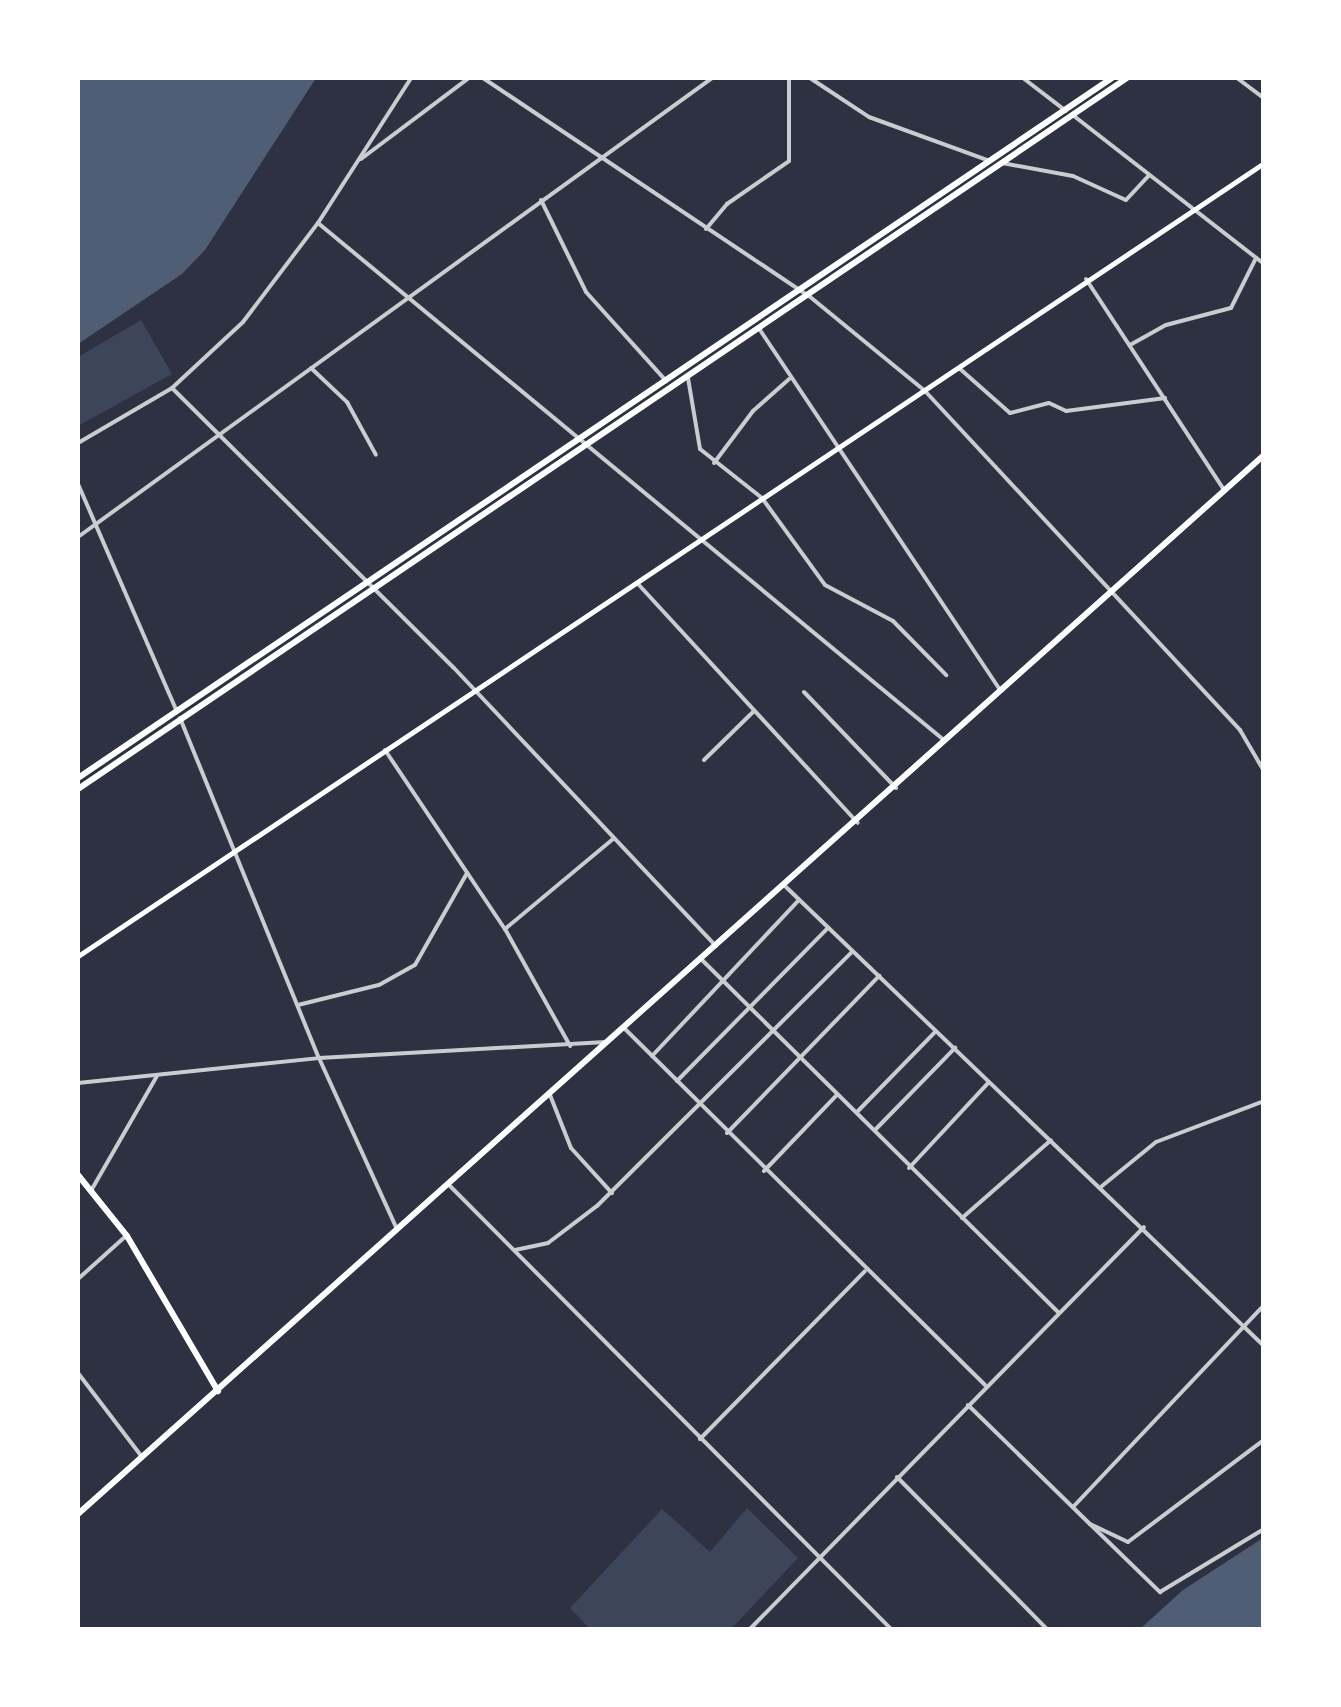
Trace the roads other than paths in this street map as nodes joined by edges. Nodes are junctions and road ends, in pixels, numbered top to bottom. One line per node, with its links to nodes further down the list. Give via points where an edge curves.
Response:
1 (411, 78): 14 (street)
2 (469, 78): 14 (street)
3 (483, 78): 13 (street)
4 (712, 78): 13 (street)
5 (789, 78): 22 (street, via 789,161 728,204)
6 (810, 78): 15 (street, via 884,124)
7 (1023, 78): 12 (street)
8 (1112, 78): 12 (main road)
9 (1126, 78): 12 (main road)
10 (1237, 78): 11 (street)
11 (1264, 98)
12 (1069, 112): 15 (main road); 16 (main road); 18 (street)
13 (598, 158): 19 (street); 22 (street)
14 (358, 161): 21 (street)
15 (991, 161): 26 (main road)
16 (1001, 163): 18 (street, via 1073,176 1126,200); 28 (main road)
17 (1264, 163): 20 (main road)
18 (1149, 175): 20 (street)
19 (542, 200): 27 (street); 35 (street, via 586,292)
20 (1194, 210): 23 (street); 25 (main road)
21 (318, 223): 27 (street); 36 (street, via 243,322)
22 (706, 230): 26 (street)
23 (1256, 258): 24 (street); 30 (street, via 1230,308 1166,325)
24 (1264, 264)
25 (1086, 278): 30 (street); 32 (main road)
26 (800, 290): 28 (street); 35 (main road)
27 (410, 296): 31 (street); 40 (street)
28 (809, 296): 29 (main road); 37 (street)
29 (760, 330): 33 (main road); 34 (street)
30 (1130, 345): 38 (street)
31 (312, 368): 39 (street); 43 (street, via 346,402)
32 (959, 368): 37 (main road); 38 (street, via 1010,413 1049,404 1066,411)
33 (688, 377): 40 (main road); 45 (street, via 695,436)
34 (789, 379): 42 (street); 45 (street, via 753,411)
35 (666, 381): 40 (main road)
36 (172, 388): 39 (street); 41 (street)
37 (926, 391): 42 (main road); 54 (street)
38 (1166, 398): 47 (street)
39 (222, 433): 49 (street); 53 (street)
40 (585, 441): 51 (street); 53 (main road)
41 (78, 443)
42 (835, 450): 48 (main road); 58 (street)
43 (376, 455)
44 (1264, 455): 47 (main road)
45 (714, 464): 48 (street)
46 (78, 484): 49 (street)
47 (1224, 490): 54 (main road)
48 (762, 498): 51 (main road); 55 (street, via 825,586 893,621)
49 (96, 525): 50 (street); 59 (street)
50 (78, 537)
51 (705, 542): 52 (main road); 62 (street)
52 (639, 585): 56 (main road); 60 (street)
53 (368, 588): 56 (street); 59 (main road); 61 (main road)
54 (1110, 590): 58 (main road); 65 (street, via 1240,730)
55 (946, 675)
56 (474, 690): 63 (main road); 70 (street)
57 (804, 692): 67 (street)
58 (1002, 692): 62 (main road)
59 (176, 710): 61 (street); 66 (main road)
60 (754, 711): 64 (street); 69 (street)
61 (180, 719): 68 (main road); 71 (street)
62 (946, 742): 67 (main road)
63 (385, 749): 71 (main road); 72 (street)
64 (704, 760)
65 (1264, 771)
66 (78, 778)
67 (896, 788): 69 (main road)
68 (78, 789)
69 (858, 822): 73 (main road)
70 (614, 838): 76 (street); 77 (street)
71 (234, 848): 79 (main road); 83 (street)
72 (467, 873): 76 (street); 83 (street, via 409,969 380,985)
73 (786, 887): 74 (street); 77 (main road)
74 (798, 900): 75 (street); 82 (street)
75 (828, 928): 78 (street); 84 (street)
76 (506, 929): 89 (street)
77 (717, 947): 80 (main road)
78 (852, 952): 81 (street); 87 (street)
79 (78, 956)
80 (702, 960): 82 (street); 85 (main road)
81 (879, 976): 86 (street); 92 (street)
82 (722, 981): 84 (street); 91 (street)
83 (298, 1005): 93 (street)
84 (749, 1008): 87 (street); 95 (street)
85 (624, 1028): 88 (main road); 91 (street)
86 (936, 1031): 90 (street); 102 (street)
87 (773, 1032): 92 (street); 101 (street)
88 (609, 1042): 89 (street); 99 (main road)
89 (570, 1046): 93 (street)
90 (955, 1048): 96 (street); 103 (street)
91 (652, 1056): 95 (street)
92 (798, 1057): 98 (street); 104 (street)
93 (319, 1058): 94 (street); 115 (street)
94 (158, 1074): 97 (street); 111 (street)
95 (677, 1081): 101 (street)
96 (989, 1081): 105 (street); 106 (street)
97 (78, 1083)
98 (838, 1094): 102 (street); 107 (street)
99 (550, 1095): 109 (main road); 112 (street, via 571,1148)
100 (1264, 1101): 110 (street, via 1156,1142)
101 (701, 1106): 104 (street); 112 (street)
102 (857, 1112): 103 (street)
103 (875, 1130): 106 (street)
104 (727, 1132): 107 (street)
105 (1051, 1140): 110 (street); 113 (street)
106 (909, 1168): 113 (street)
107 (764, 1170): 118 (street)
108 (78, 1176): 111 (main road)
109 (450, 1186): 115 (main road); 117 (street)
110 (1102, 1186): 114 (street)
111 (92, 1189): 116 (main road)
112 (612, 1193): 117 (street, via 548,1242)
113 (962, 1218): 121 (street)
114 (1144, 1227): 121 (street); 122 (street)
115 (399, 1232): 126 (main road)
116 (126, 1236): 119 (street); 126 (main road)
117 (514, 1250): 128 (street)
118 (866, 1269): 125 (street); 128 (street)
119 (78, 1279)
120 (1264, 1306): 122 (street)
121 (1058, 1312): 125 (street)
122 (1243, 1327): 123 (street); 132 (street)
123 (1264, 1346)
124 (78, 1373): 130 (street)
125 (985, 1385): 127 (street)
126 (218, 1390): 130 (main road)
127 (967, 1404): 131 (street); 132 (street)
128 (700, 1439): 136 (street)
129 (1264, 1440): 134 (street, via 1133,1542)
130 (142, 1457): 133 (main road)
131 (897, 1477): 136 (street); 139 (street)
132 (1073, 1507): 134 (street)
133 (78, 1514)
134 (1090, 1524): 135 (street, via 1160,1592)
135 (1264, 1528)
136 (820, 1558): 137 (street); 138 (street)
137 (749, 1630)
138 (892, 1630)
139 (1048, 1630)

